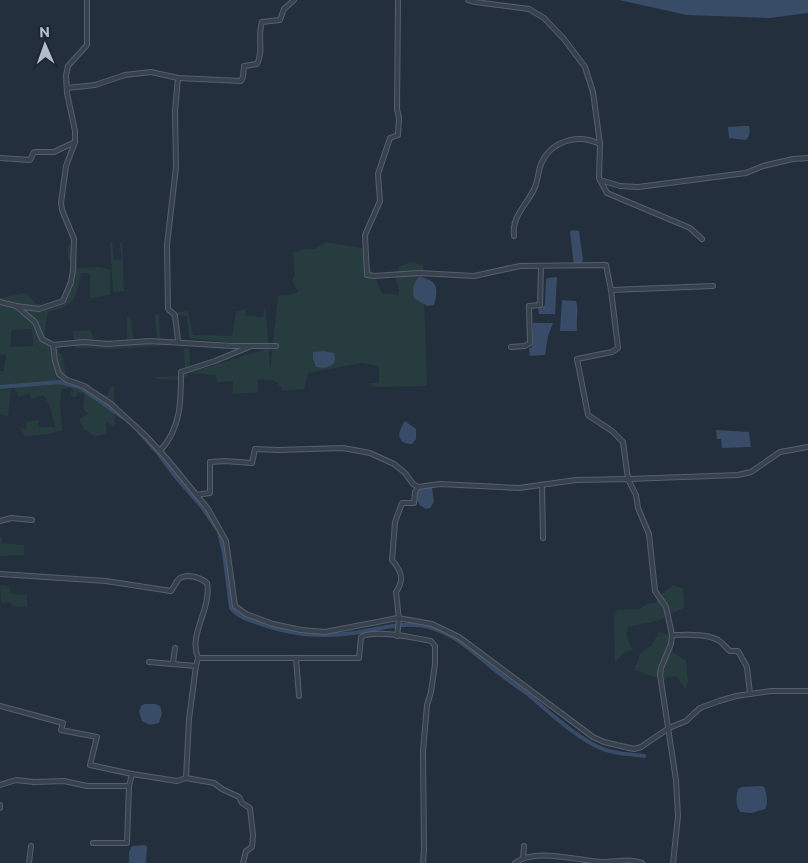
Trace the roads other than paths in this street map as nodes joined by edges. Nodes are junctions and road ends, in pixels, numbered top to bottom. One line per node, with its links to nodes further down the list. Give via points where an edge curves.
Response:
1 (87, 0): 6 (street, via 87,45 68,66)
2 (294, 0): 5 (street, via 284,9 280,20 262,22 259,60 257,64 244,66 241,81)
3 (398, 0): 14 (street, via 398,135 390,138 378,174 380,201 366,235 367,275 428,273 474,276 520,266)
4 (468, 0): 8 (street, via 529,10 544,18 564,39 585,67 593,92)
5 (178, 78): 6 (street, via 151,72); 19 (street, via 176,166 167,244 168,309 175,315)
6 (67, 88): 7 (street)
7 (75, 142): 9 (street, via 54,152 34,152 30,160); 18 (street, via 66,166 61,203 74,236 71,282 63,301 38,308)
8 (600, 144): 11 (street); 12 (street, via 570,139 548,152 535,188 513,227)
9 (0, 158)
10 (808, 158): 11 (street, via 762,166 746,173 638,187)
11 (600, 180): 13 (street, via 606,192 690,228)
12 (514, 236)
13 (702, 239)
14 (541, 266): 16 (street, via 606,265); 23 (street, via 540,304 529,306 530,344)
15 (713, 286): 16 (street)
16 (611, 290): 26 (street, via 618,348 577,359 588,415 596,418 623,442)
17 (0, 302): 18 (street)
18 (16, 306): 20 (street, via 35,322 42,339)
19 (178, 341): 20 (street, via 84,342); 21 (street)
20 (54, 346): 25 (street, via 60,374 111,404)
21 (251, 346): 22 (street); 25 (street, via 181,372 179,418)
22 (276, 346)
23 (510, 347)
24 (808, 447): 26 (street, via 780,452 751,472 738,475)
25 (160, 452): 29 (street)
26 (628, 479): 27 (street, via 576,480); 35 (street, via 649,534 655,591 666,607)
27 (542, 486): 28 (street, via 440,484); 32 (street)
28 (418, 487): 29 (street, via 394,464 370,453 343,448 255,449 252,463 210,462 210,493); 34 (street, via 414,503 402,503 395,522 392,560 402,577 396,592)
29 (196, 494): 34 (street, via 226,541 235,606 246,614 273,624 324,632)
30 (32, 520): 31 (street, via 11,518)
31 (0, 521)
32 (543, 538)
33 (0, 574): 38 (street, via 106,581 171,591 179,578 197,577 207,583 208,596 197,633 195,650)
34 (398, 619): 36 (street); 47 (street, via 432,624 459,637 604,742 623,748 642,748)
35 (672, 635): 44 (street, via 710,637 730,651 738,650 747,667); 47 (street, via 660,675)
36 (398, 636): 39 (street, via 364,635 359,658); 58 (street, via 431,641 435,646 423,751)
37 (175, 648): 41 (street)
38 (198, 658): 39 (street); 42 (street)
39 (296, 658): 45 (street)
40 (149, 662): 41 (street)
41 (174, 663): 42 (street)
42 (196, 666): 49 (street)
43 (808, 691): 44 (street)
44 (750, 694): 47 (street, via 700,708 686,721)
45 (299, 696)
46 (0, 706): 48 (street, via 63,723 61,730 97,737 90,765)
47 (669, 728): 61 (street, via 678,809)
48 (132, 774): 49 (street, via 177,781); 51 (street)
49 (186, 778): 57 (street, via 214,783 239,797 250,808 252,847 246,851)
50 (0, 785): 51 (street, via 16,780)
51 (128, 786): 52 (street, via 127,843)
52 (93, 843)
53 (31, 846): 56 (street)
54 (524, 846): 55 (street)
55 (522, 858): 59 (street); 60 (street, via 551,856)
56 (29, 863)
57 (242, 863)
58 (423, 863)
59 (515, 863)
60 (642, 863)
61 (673, 863)

